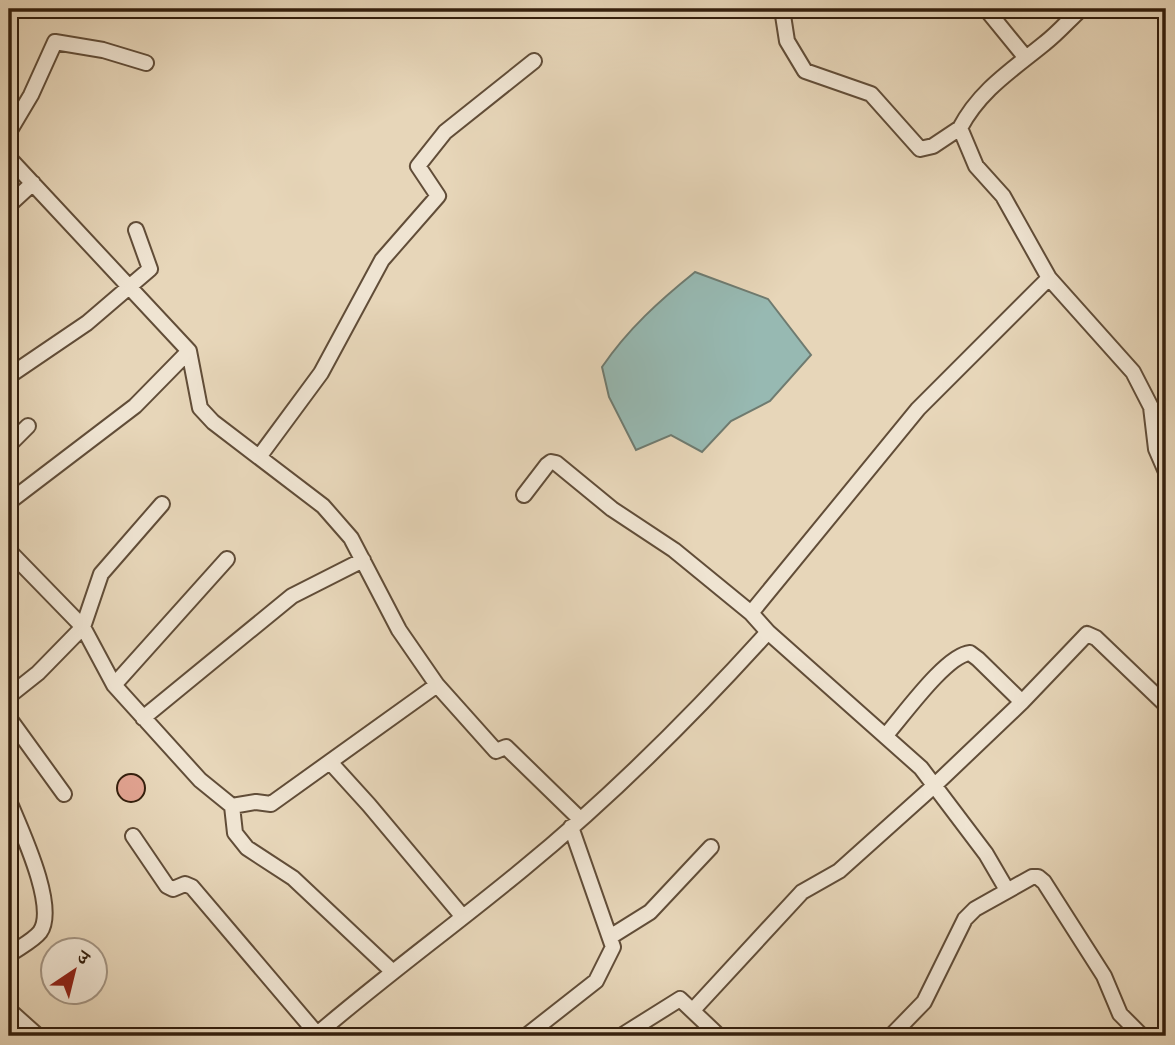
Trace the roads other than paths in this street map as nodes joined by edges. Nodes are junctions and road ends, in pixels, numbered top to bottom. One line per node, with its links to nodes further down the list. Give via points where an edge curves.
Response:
1 (782, 9): 7 (street, via 787,41 805,71 871,94 920,149)
2 (986, 9): 4 (street)
3 (1081, 9): 4 (street)
4 (1027, 58): 7 (street, via 996,80)
5 (534, 61): 19 (street, via 445,132 418,166 438,196 382,260 321,373)
6 (146, 64): 8 (street, via 103,50 55,43)
7 (960, 128): 13 (street, via 975,166 1003,196)
8 (9, 132)
9 (9, 159): 10 (street)
10 (33, 183): 11 (street); 14 (street)
11 (9, 205)
12 (136, 230): 14 (street, via 150,269)
13 (1049, 278): 20 (street, via 1133,372 1152,407 1156,449); 27 (street, via 918,408)
14 (132, 287): 15 (street); 16 (street)
15 (189, 351): 19 (street, via 200,408); 22 (street, via 135,406)
16 (9, 376)
17 (28, 426): 18 (street)
18 (9, 445)
19 (259, 457): 26 (street, via 323,506)
20 (1166, 472)
21 (524, 495): 27 (street, via 547,465 556,463)
22 (9, 502)
23 (162, 504): 28 (street, via 101,574)
24 (9, 551): 28 (street)
25 (228, 559): 30 (street)
26 (363, 560): 31 (street, via 399,630); 36 (street, via 292,596)
27 (751, 613): 29 (street)
28 (83, 627): 30 (street); 32 (street)
29 (768, 632): 37 (street); 43 (street, via 708,698)
30 (114, 685): 36 (street)
31 (438, 685): 38 (street); 43 (street, via 496,751 506,747)
32 (9, 696)
33 (1022, 702): 34 (street, via 1087,634); 37 (street, via 978,659 962,654); 39 (street)
34 (1166, 705)
35 (9, 718): 40 (street)
36 (144, 718): 42 (street, via 200,780)
37 (886, 736): 39 (street)
38 (330, 762): 42 (street, via 271,804); 47 (street)
39 (936, 784): 46 (street); 52 (street, via 839,871 802,892)
40 (64, 794)
41 (9, 801): 49 (street, via 30,853 47,916 39,932)
42 (232, 806): 50 (street, via 235,833 247,848 293,878)
43 (575, 823): 47 (street); 48 (street)
44 (133, 836): 53 (street, via 167,886 192,887)
45 (711, 848): 48 (street, via 650,912)
46 (1007, 890): 58 (street, via 965,919 924,1002); 59 (street, via 1032,877 1044,882 1104,976 1120,1014)
47 (463, 917): 50 (street)
48 (610, 937): 55 (street, via 613,947 596,981)
49 (9, 955)
50 (393, 972): 53 (street)
51 (9, 1010): 54 (street)
52 (693, 1010): 56 (street, via 680,999); 57 (street)
53 (316, 1035)
54 (38, 1036)
55 (526, 1036)
56 (621, 1036)
57 (719, 1036)
58 (891, 1036)
59 (1142, 1036)

